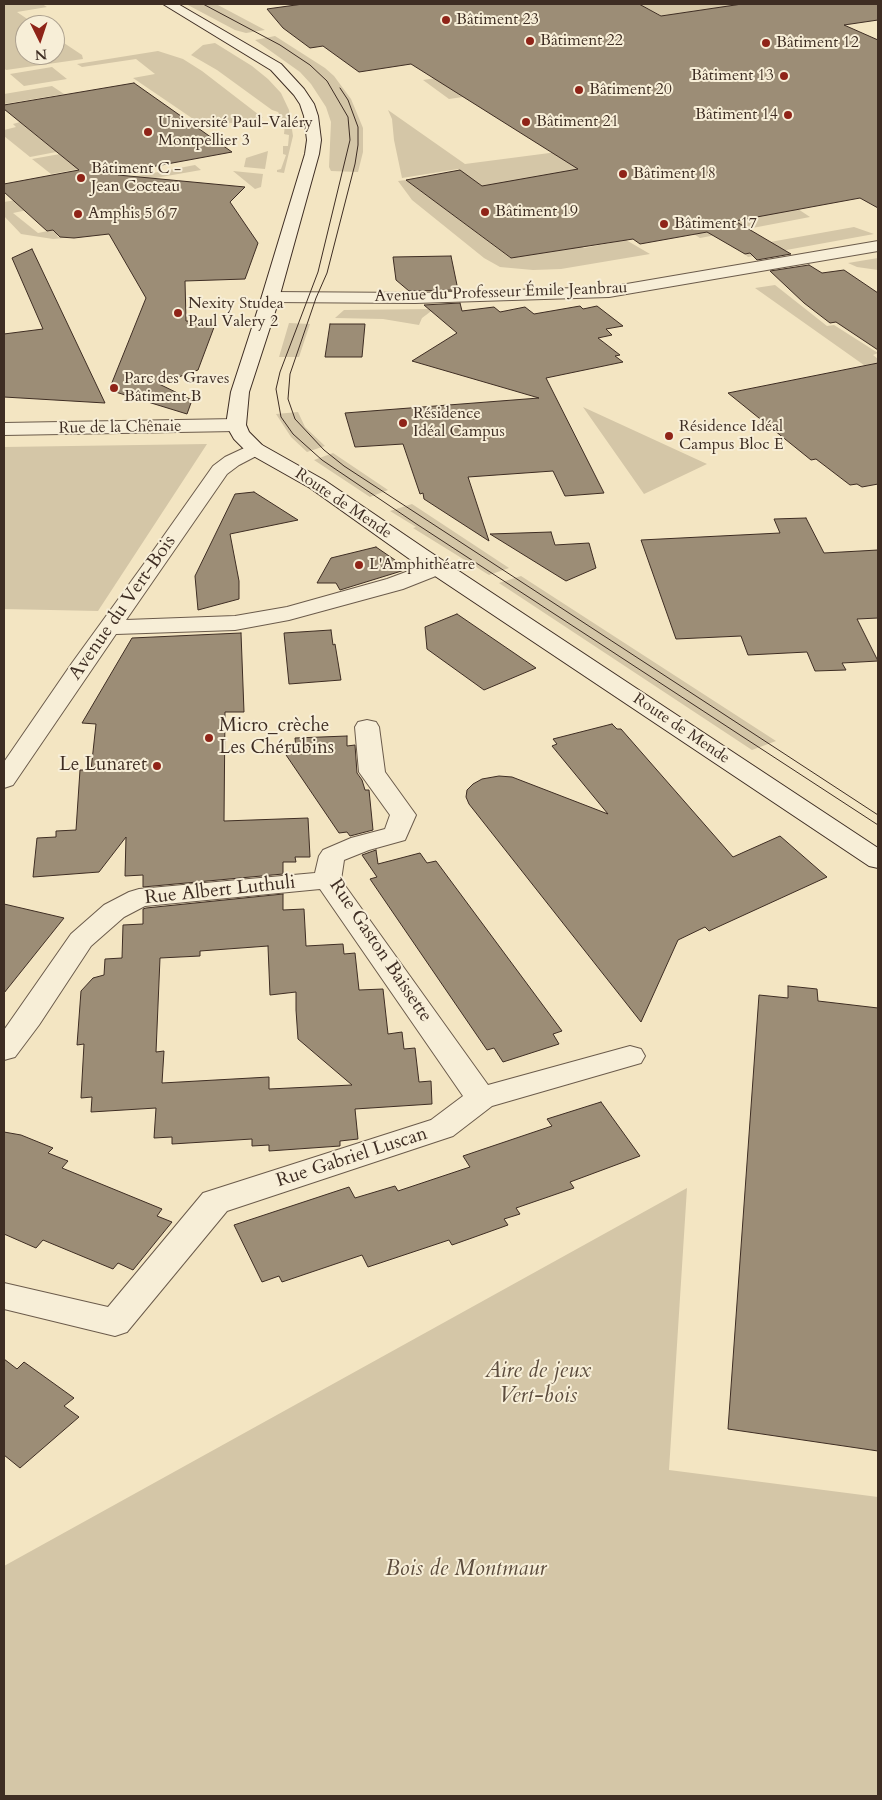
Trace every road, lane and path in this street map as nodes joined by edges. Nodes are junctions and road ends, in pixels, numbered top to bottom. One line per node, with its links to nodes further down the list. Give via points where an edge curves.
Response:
1 (169, 4): 3 (street, via 276,67 307,104 313,128 312,154)
2 (878, 246): 3 (street, Avenue du Professeur Émile Jeanbrau, via 609,292 415,298)
3 (271, 297): 4 (street, via 243,380)
4 (236, 426): 5 (street, Rue de la Chênaie); 6 (street, Route de Mende)
5 (4, 429)
6 (255, 449): 7 (street, Route de Mende, via 317,484); 8 (street, Avenue du Vert-Bois, via 220,470)
7 (438, 567): 8 (street, via 395,584 289,613 235,623); 11 (street, Route de Mende)
8 (109, 627): 10 (street, Avenue du Vert-Bois)
9 (367, 727): 12 (street, Rue Gaston Baissette, via 372,772 403,816 396,834 332,856)
10 (4, 780)
11 (878, 860)
12 (327, 880): 13 (street, Rue Albert Luthuli, via 139,898 114,911 81,940); 15 (street, Rue Gaston Baissette)
13 (4, 1050)
14 (630, 1056): 15 (street, Rue Gabriel Luscan)
15 (481, 1098): 16 (street, Rue Gabriel Luscan, via 442,1128 215,1202 115,1322)
16 (4, 1296)

